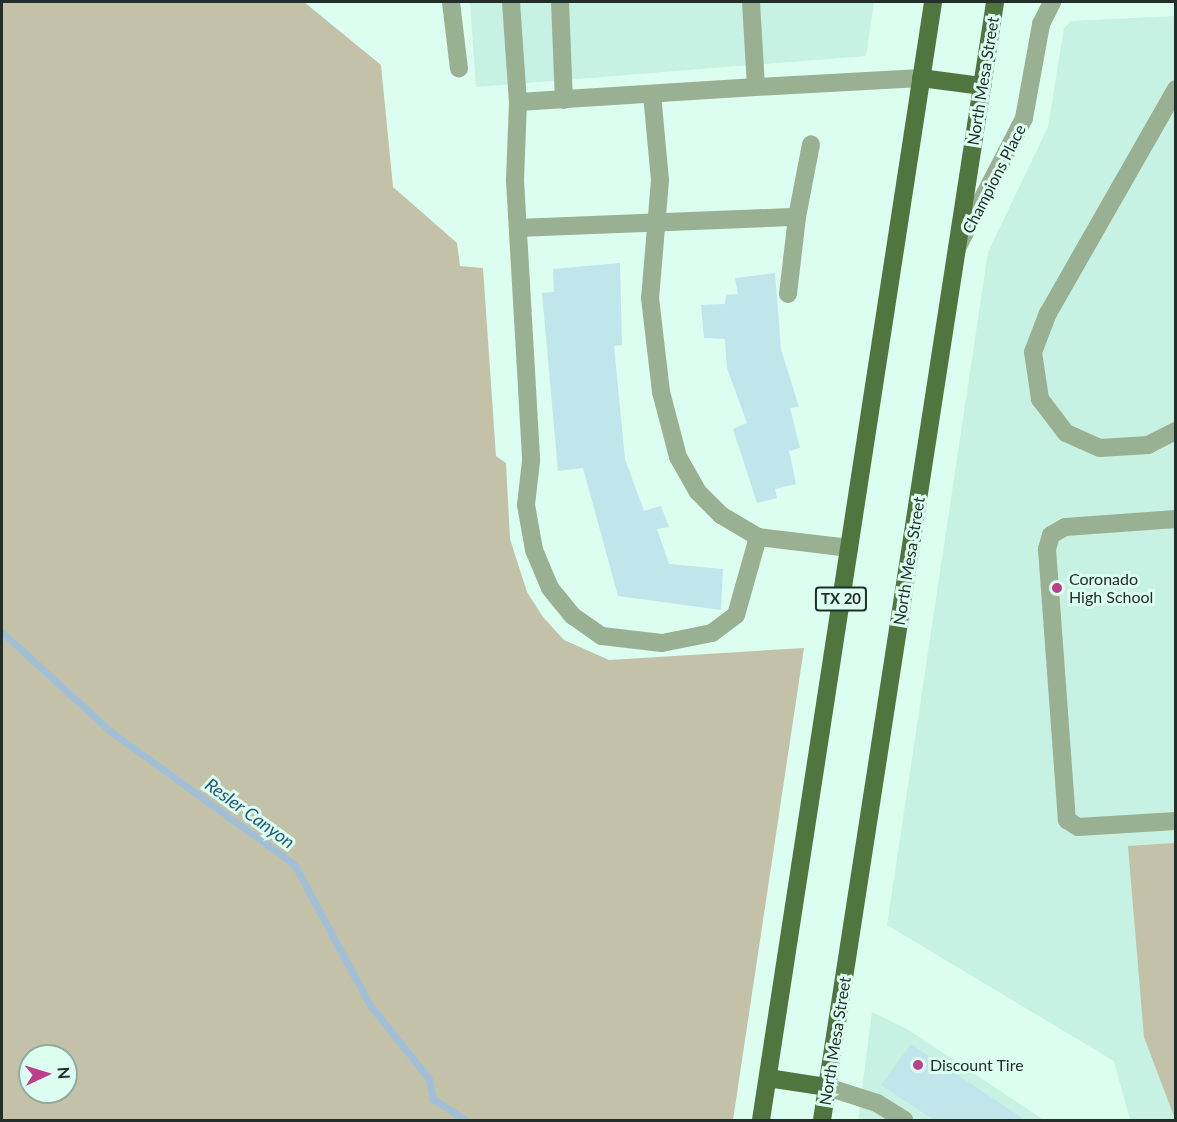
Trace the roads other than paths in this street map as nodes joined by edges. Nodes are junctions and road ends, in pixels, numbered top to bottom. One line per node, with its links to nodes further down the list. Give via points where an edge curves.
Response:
1 (451, 2): 8 (street)
2 (511, 2): 15 (street)
3 (560, 2): 14 (street)
4 (751, 2): 11 (street)
5 (933, 2): 9 (main road, TX 20)
6 (995, 2): 10 (main road, North Mesa Street)
7 (1052, 2): 20 (street, Champions Place, via 1041,24 1024,118)
8 (459, 69)
9 (921, 78): 10 (main road); 11 (street); 25 (main road, TX 20)
10 (982, 86): 20 (main road, North Mesa Street)
11 (756, 87): 13 (street)
12 (1176, 89): 22 (street, via 1048,313 1033,352 1040,399 1066,433 1100,448 1148,446)
13 (652, 94): 14 (street); 18 (street, via 660,180)
14 (564, 100): 15 (street)
15 (518, 102): 19 (street)
16 (811, 144): 17 (street)
17 (797, 217): 18 (street); 21 (street)
18 (656, 221): 19 (street); 24 (street, via 650,298 661,392 678,457 698,492 721,515)
19 (518, 228): 24 (street, via 531,462 526,505 534,550 550,588 573,616 602,636 662,643 712,633 736,615)
20 (957, 250): 28 (main road, North Mesa Street)
21 (788, 294)
22 (1176, 431)
23 (1176, 519): 26 (street, via 1065,527 1051,535 1047,549 1067,820 1078,827)
24 (758, 537): 25 (street)
25 (849, 548): 27 (main road, TX 20)
26 (1176, 821)
27 (768, 1078): 28 (main road); 29 (main road, TX 20)
28 (827, 1087): 30 (main road, North Mesa Street); 31 (street, via 877,1103)
29 (761, 1120)
30 (822, 1120)
31 (902, 1120)

